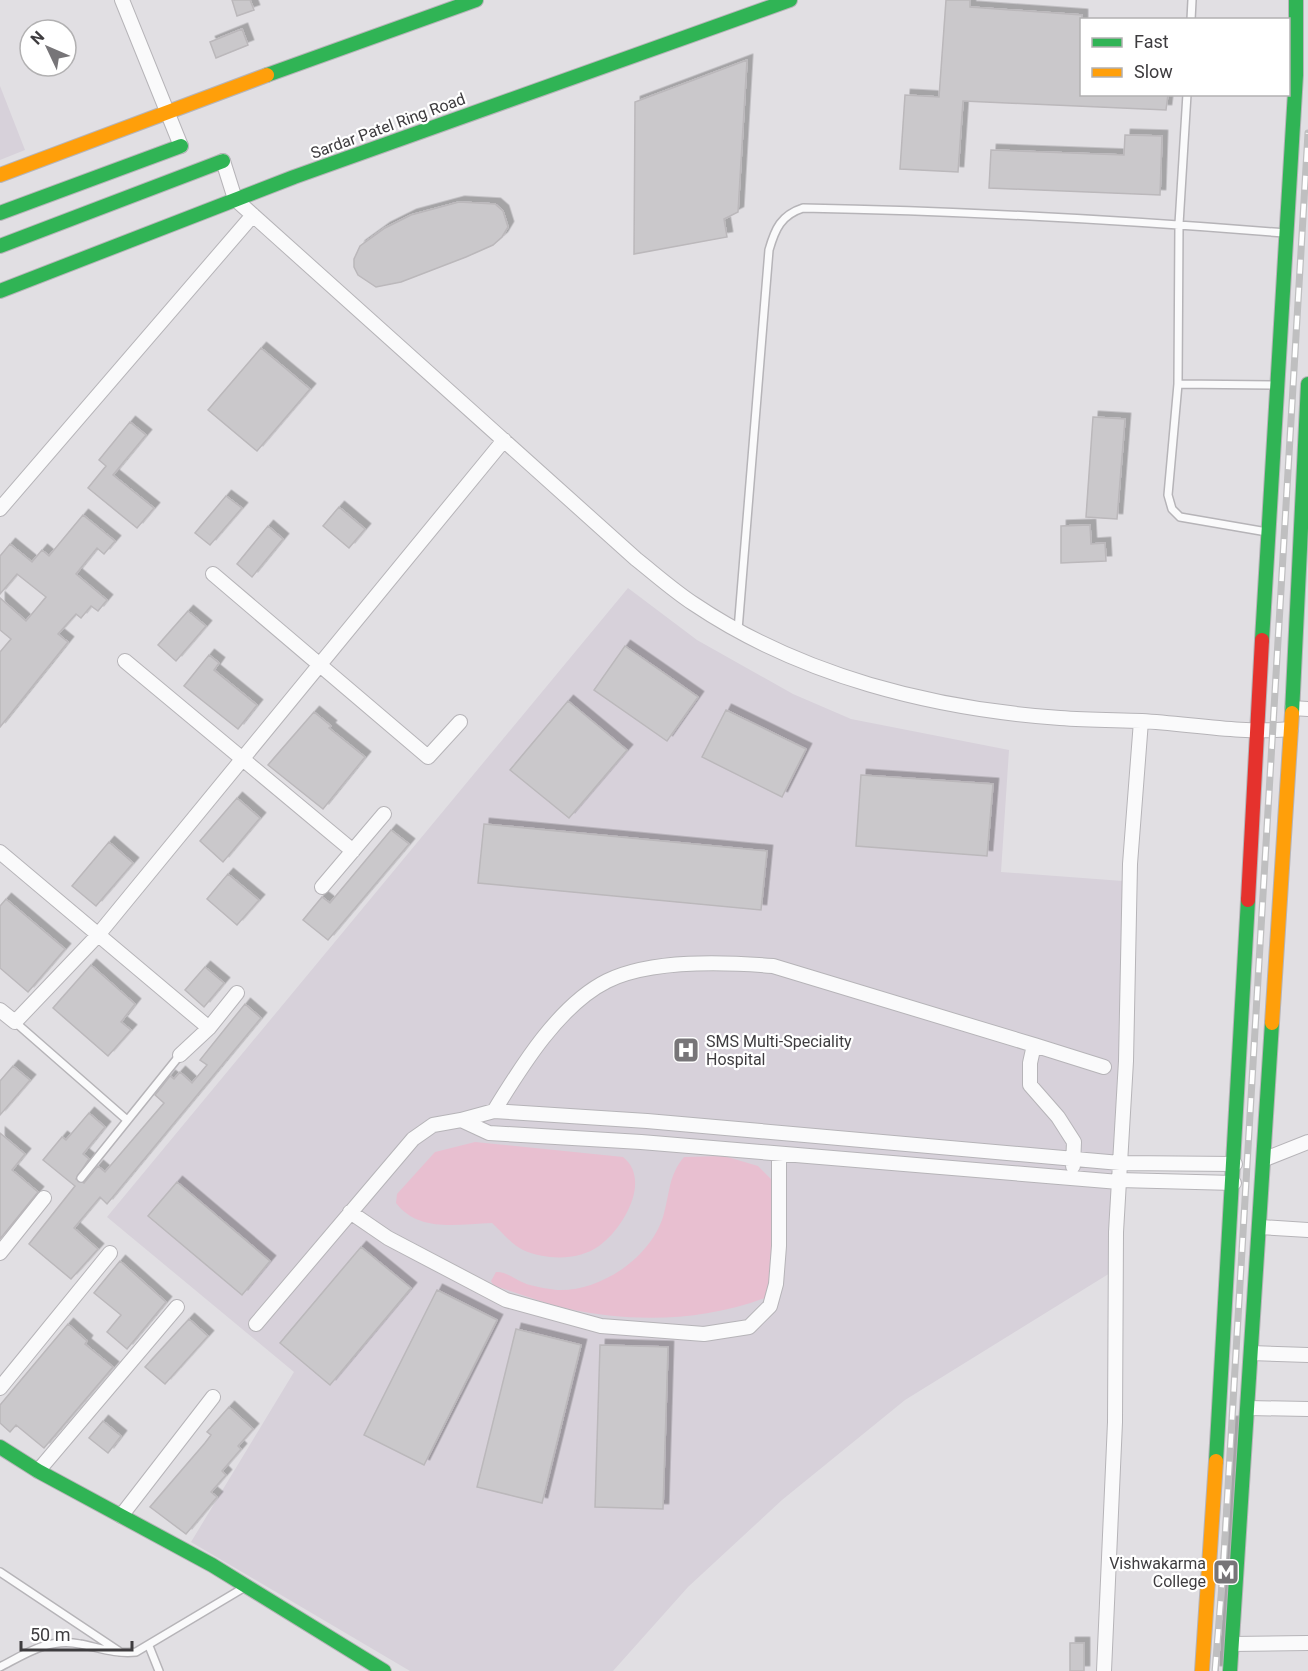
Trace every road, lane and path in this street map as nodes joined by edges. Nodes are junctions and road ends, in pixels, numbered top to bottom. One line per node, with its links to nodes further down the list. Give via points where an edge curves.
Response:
1 (122, 0): 8 (street)
2 (477, 0): 8 (main road)
3 (790, 0): 12 (main road, Sardar Patel Ring Road)
4 (1192, 0): 6 (lane)
5 (1296, 0): 16 (main road, via 1296,75)
6 (1191, 18)
7 (1187, 96): 15 (lane)
8 (167, 111): 9 (street); 11 (main road)
9 (181, 146): 13 (main road)
10 (223, 161): 12 (street); 17 (main road)
11 (0, 175)
12 (235, 199): 14 (street); 18 (main road, Sardar Patel Ring Road)
13 (0, 213)
14 (253, 215): 22 (street); 23 (street)
15 (1179, 224): 16 (lane); 19 (lane); 26 (lane, via 803,208 776,226 768,250)
16 (1285, 233): 21 (main road)
17 (0, 246)
18 (0, 291)
19 (1178, 384): 21 (lane); 24 (lane, via 1168,495 1172,509 1180,517)
20 (1308, 384): 29 (main road)
21 (1277, 385): 24 (main road)
22 (504, 440): 26 (street, via 636,559 693,604); 28 (street)
23 (0, 509)
24 (1269, 532): 34 (main road)
25 (213, 574): 28 (street)
26 (738, 630): 31 (street, via 800,660 912,696 976,709 1058,718)
27 (125, 661): 35 (street)
28 (319, 665): 32 (street, via 428,757); 35 (street)
29 (1292, 708): 30 (street); 33 (main road)
30 (1308, 709)
31 (1141, 721): 34 (street); 57 (street, via 1130,864)
32 (460, 722)
33 (1291, 729): 34 (street); 56 (main road)
34 (1256, 732): 58 (main road)
35 (242, 759): 37 (street); 40 (street)
36 (384, 814): 37 (street)
37 (353, 851): 39 (street)
38 (0, 852): 40 (street)
39 (322, 887)
40 (98, 935): 43 (street); 44 (street)
41 (237, 993): 44 (street)
42 (0, 1010): 43 (street)
43 (15, 1022): 49 (lane)
44 (210, 1028): 46 (street)
45 (1034, 1045): 47 (street); 48 (street, via 773,966 732,962 654,968 607,981 581,999 520,1069); 55 (street, via 1029,1064 1030,1085 1074,1142)
46 (180, 1055): 49 (lane)
47 (1104, 1067)
48 (494, 1111): 50 (street); 51 (street)
49 (127, 1120): 60 (lane)
50 (461, 1120): 53 (street, via 489,1133); 64 (street, via 433,1125 414,1138)
51 (651, 1122): 53 (street); 55 (street)
52 (1308, 1142): 56 (street)
53 (649, 1143): 54 (street)
54 (779, 1154): 59 (street); 64 (street, via 779,1246 770,1306 749,1327 704,1334 601,1326 506,1300 388,1238)
55 (1074, 1159): 57 (street); 59 (street)
56 (1264, 1159): 65 (main road)
57 (1120, 1163): 58 (street); 61 (street)
58 (1235, 1164): 62 (main road)
59 (1073, 1177): 61 (street)
60 (81, 1178)
61 (1119, 1181): 62 (street); 89 (street, via 1115,1422)
62 (1234, 1183): 90 (main road)
63 (44, 1198): 67 (street)
64 (350, 1212): 70 (street)
65 (1260, 1227): 66 (street); 71 (main road)
66 (1308, 1230)
67 (0, 1253)
68 (110, 1253): 73 (street)
69 (177, 1307): 78 (street)
70 (256, 1324)
71 (1251, 1353): 72 (street); 75 (main road)
72 (1308, 1355)
73 (0, 1388)
74 (213, 1397): 79 (street)
75 (1248, 1408): 76 (street); 83 (main road)
76 (1308, 1409)
77 (0, 1447): 78 (main road)
78 (38, 1471): 79 (main road)
79 (121, 1516): 81 (main road)
80 (0, 1572): 85 (lane)
81 (247, 1586): 84 (lane); 88 (main road)
82 (1308, 1643): 83 (street)
83 (1232, 1644): 91 (main road)
84 (149, 1646): 85 (lane); 87 (lane)
85 (122, 1653): 86 (lane, via 63,1642 37,1648)
86 (0, 1667)
87 (159, 1671)
88 (384, 1671)
89 (1104, 1671)
90 (1202, 1671)
91 (1230, 1671)

